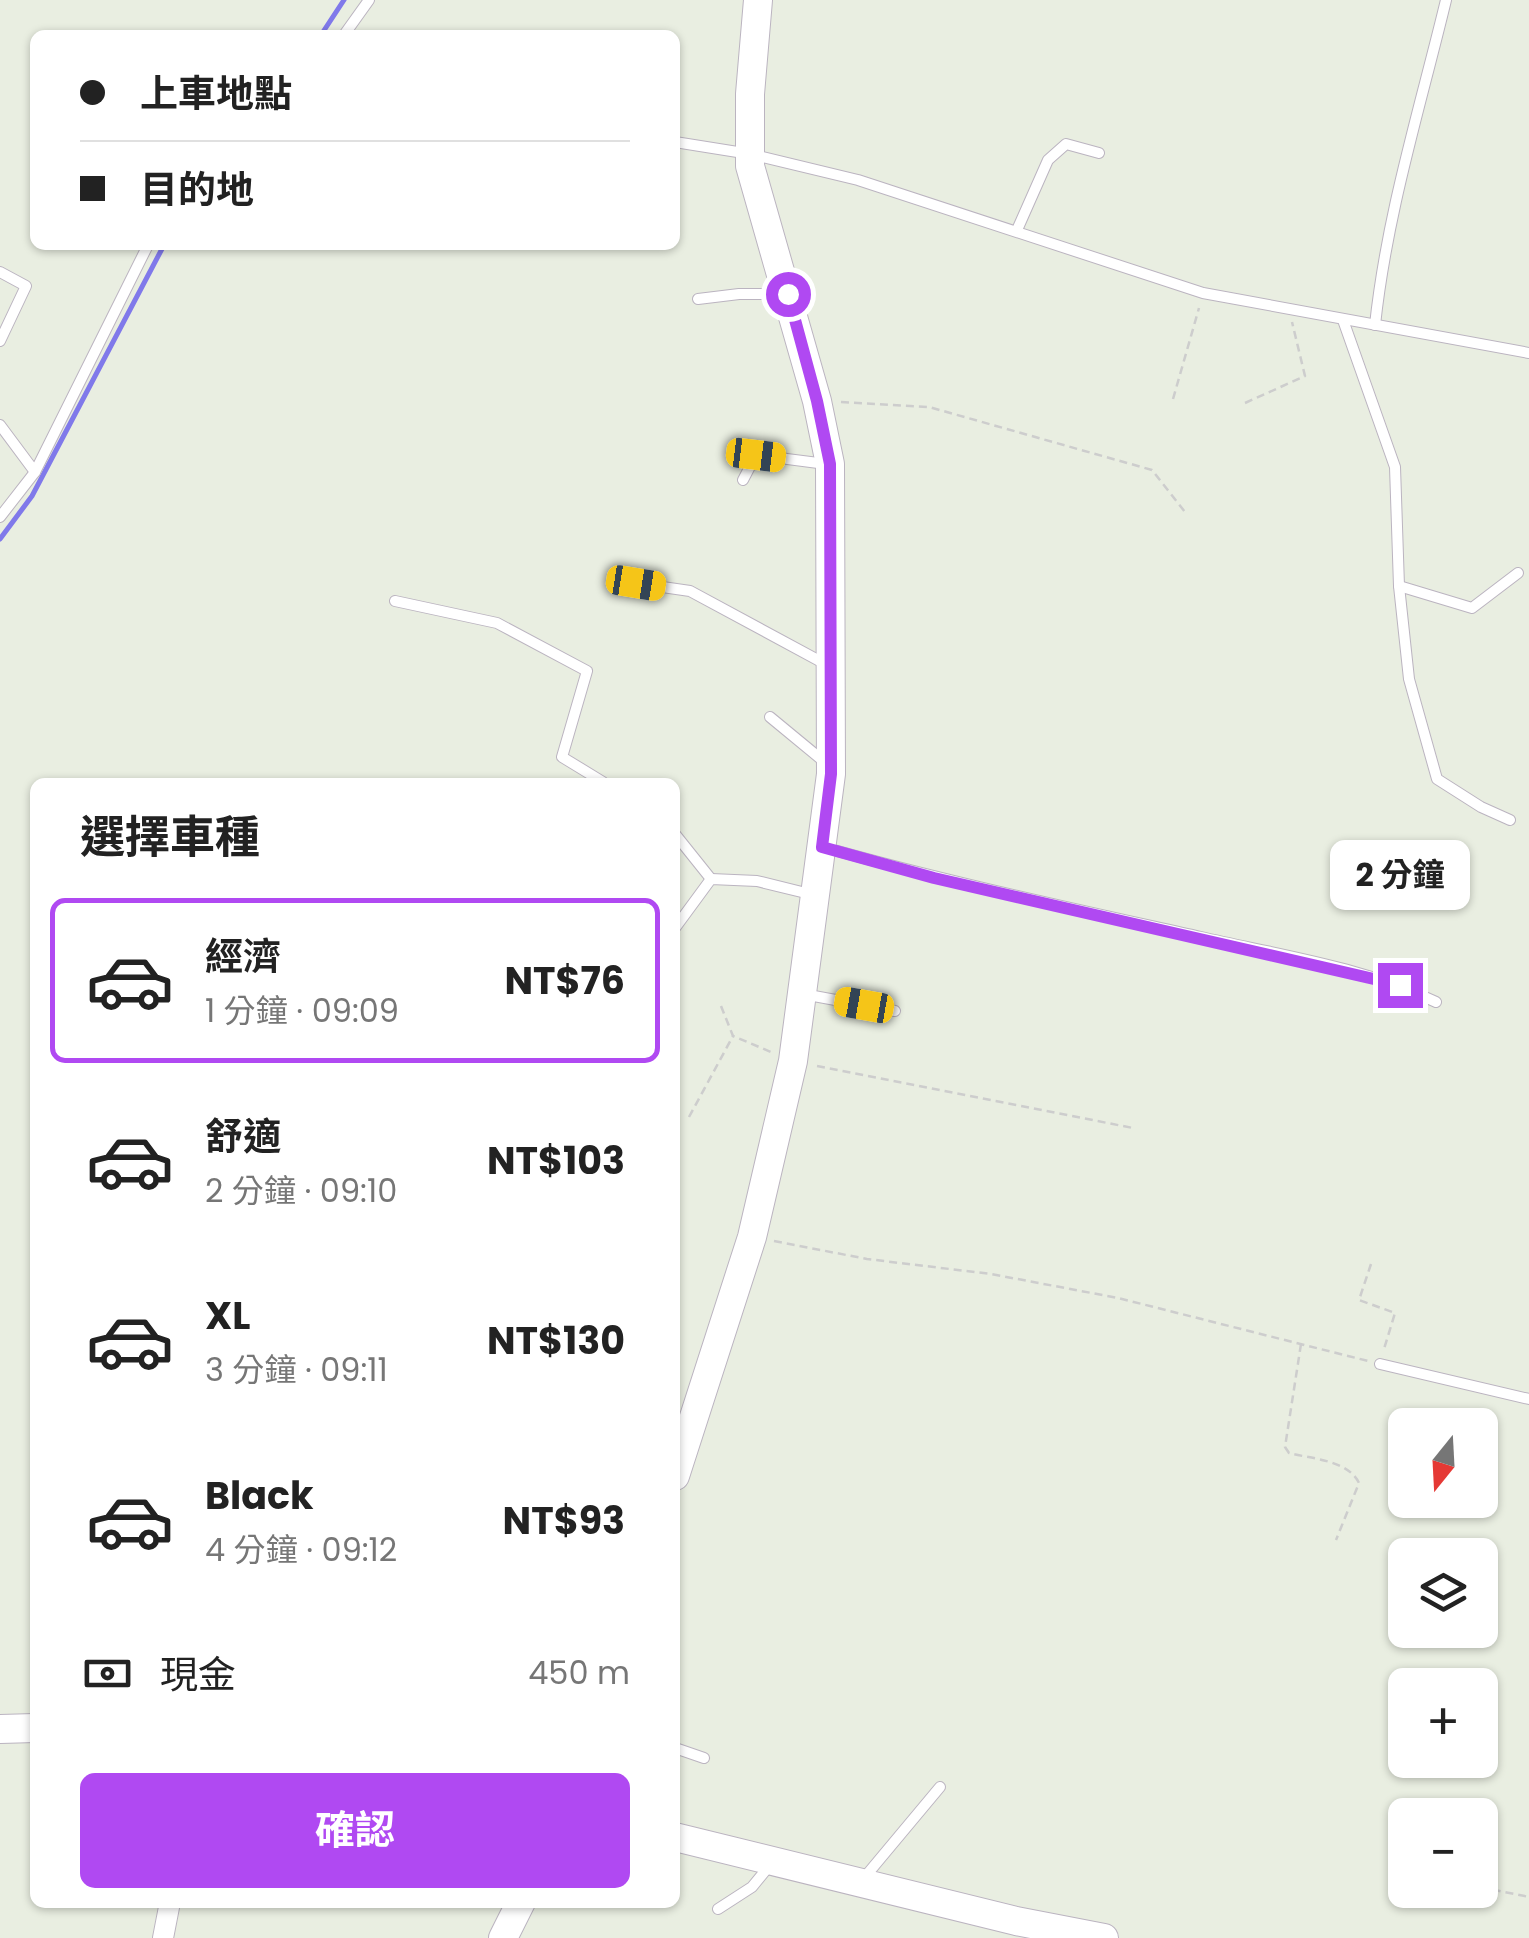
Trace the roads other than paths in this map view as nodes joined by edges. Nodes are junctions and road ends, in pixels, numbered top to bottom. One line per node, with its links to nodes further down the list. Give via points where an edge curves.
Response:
1 (370, 0): 4 (lane)
2 (758, 0): 6 (street)
3 (1446, 0): 14 (lane, via 1396,191)
4 (348, 30)
5 (680, 143): 6 (lane)
6 (750, 154): 8 (lane); 11 (street)
7 (1100, 154): 8 (lane, via 1066,144 1048,160)
8 (1017, 230): 13 (lane, via 1203,292)
9 (146, 250): 19 (lane)
10 (0, 272): 15 (lane, via 26,286)
11 (788, 294): 12 (lane); 18 (street)
12 (698, 299)
13 (1344, 320): 14 (lane); 24 (lane, via 1396,467)
14 (1376, 325): 16 (lane)
15 (0, 341)
16 (1529, 353)
17 (0, 425): 19 (lane)
18 (830, 464): 20 (lane, via 756,455); 26 (street)
19 (35, 472): 21 (lane)
20 (743, 480)
21 (0, 517)
22 (1518, 573): 24 (lane, via 1472,608)
23 (636, 583): 26 (lane, via 690,591)
24 (1399, 586): 30 (lane, via 1409,678 1437,779)
25 (395, 601): 29 (lane, via 497,623 587,671 562,757)
26 (830, 666): 28 (street)
27 (770, 717): 28 (lane)
28 (831, 766): 32 (street)
29 (591, 778)
30 (1510, 820)
31 (680, 840): 33 (lane)
32 (822, 847): 34 (street); 37 (lane, via 1321,964)
33 (710, 879): 34 (lane, via 757,881); 35 (lane)
34 (815, 896): 36 (street)
35 (680, 921)
36 (803, 994): 38 (lane); 41 (street, via 752,1238)
37 (1436, 1002)
38 (895, 1011)
39 (1380, 1364): 40 (lane)
40 (1529, 1400)
41 (683, 1421)
42 (30, 1728): 43 (street)
43 (0, 1729)
44 (680, 1750): 45 (lane)
45 (704, 1758)
46 (940, 1786): 49 (lane)
47 (680, 1838): 48 (street)
48 (773, 1861): 49 (street); 52 (lane, via 752,1887)
49 (860, 1882): 55 (street)
50 (169, 1908): 53 (street)
51 (518, 1908): 54 (street)
52 (718, 1909)
53 (163, 1938)
54 (502, 1938)
55 (1104, 1938)

